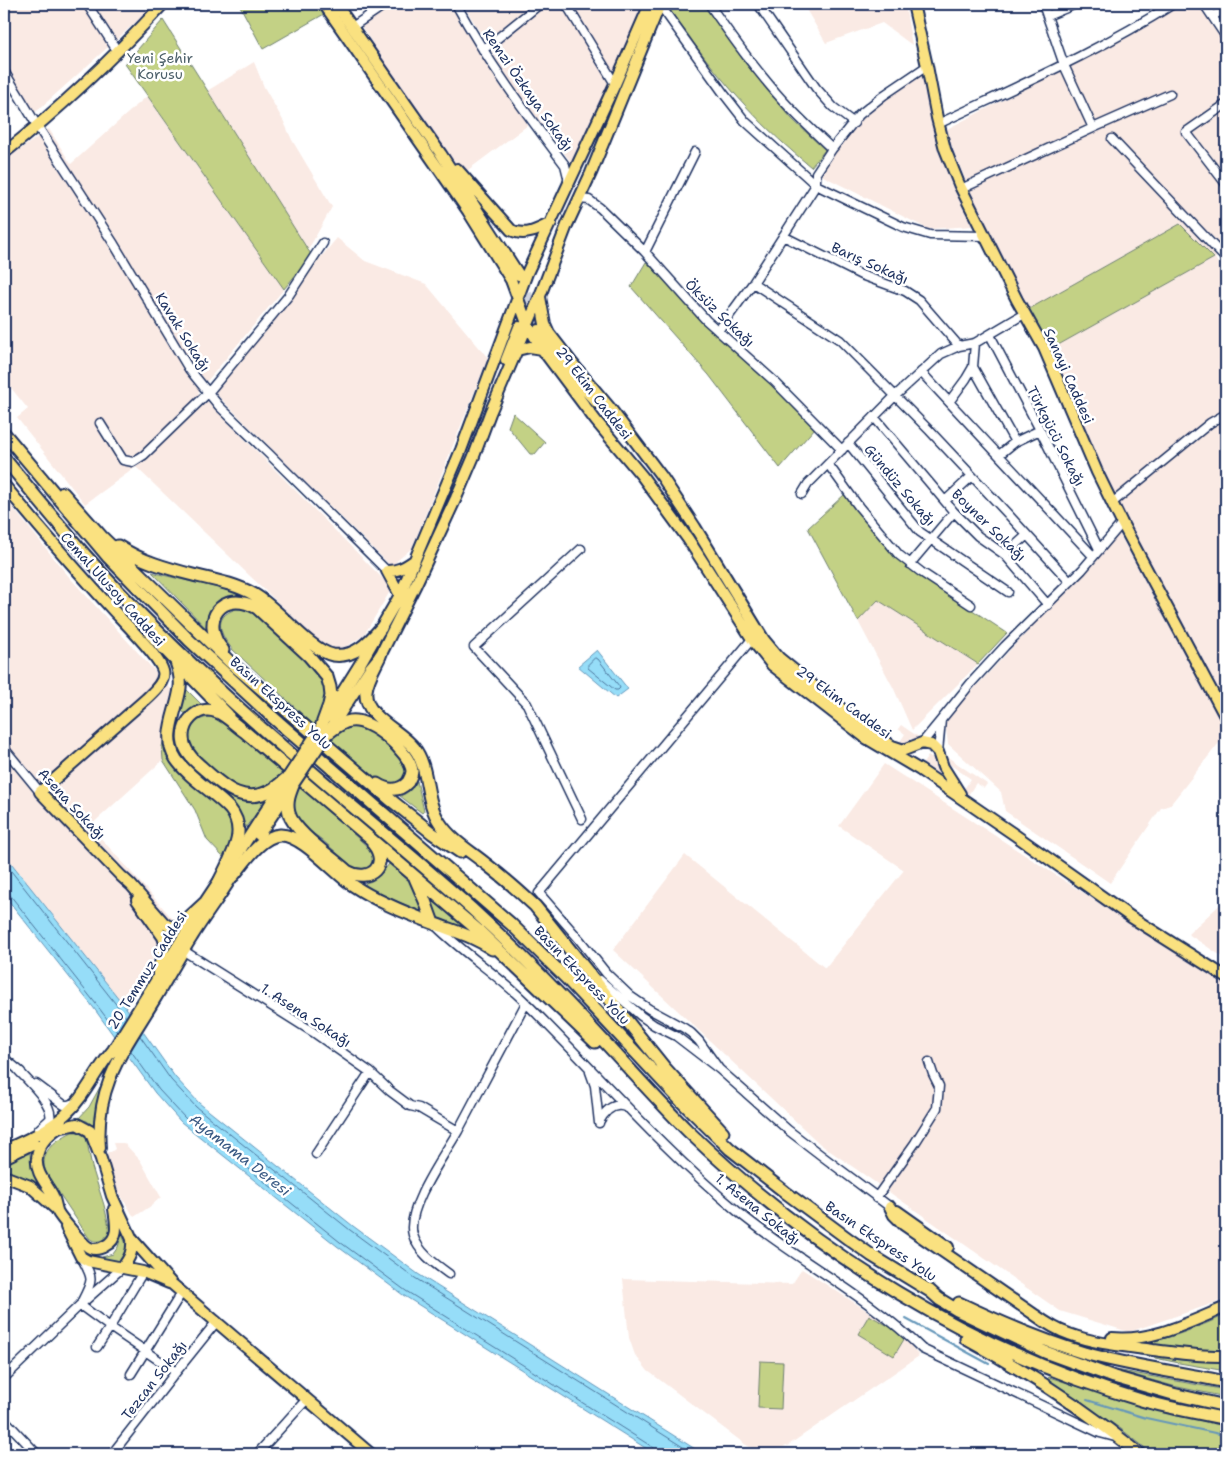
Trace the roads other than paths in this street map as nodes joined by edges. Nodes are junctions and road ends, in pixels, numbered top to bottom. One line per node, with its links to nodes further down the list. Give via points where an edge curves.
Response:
1 (87, 4): 23 (street)
2 (324, 4): 55 (main road, 29 Ekim Caddesi, via 468,211 511,280)
3 (336, 4): 20 (main road)
4 (386, 4): 20 (street)
5 (456, 4): 22 (street, Remzi Özkaya Sokağı)
6 (540, 4): 22 (street)
7 (566, 4): 27 (street)
8 (657, 4): 27 (main road); 43 (street, via 746,121); 45 (main road)
9 (709, 4): 35 (street, via 772,88)
10 (758, 4): 30 (street, via 816,88)
11 (913, 4): 25 (main road, Sanayi Caddesi)
12 (1042, 4): 18 (street)
13 (1076, 4): 18 (street)
14 (1173, 4): 24 (street)
15 (1204, 4): 19 (street)
16 (160, 5): 23 (main road)
17 (1226, 9): 19 (street)
18 (1047, 16): 24 (street)
19 (1212, 16): 21 (street)
20 (352, 27): 38 (main road)
21 (1226, 35)
22 (483, 50): 39 (street, Remzi Özkaya Sokağı)
23 (118, 52): 32 (main road)
24 (1064, 65): 31 (street); 33 (street)
25 (927, 66): 30 (street, via 884,95); 31 (main road, Sanayi Caddesi)
26 (4, 71): 32 (street, Kavak Sokağı)
27 (615, 84): 40 (main road)
28 (1170, 94): 33 (street)
29 (1226, 104): 41 (street, via 1186,132)
30 (854, 123): 35 (street)
31 (938, 124): 44 (main road, Sanayi Caddesi)
32 (38, 127): 37 (main road); 67 (street, Kavak Sokağı)
33 (1094, 128): 44 (street)
34 (1112, 139): 51 (street)
35 (832, 149): 43 (street, via 816,173)
36 (695, 152): 50 (street)
37 (4, 153)
38 (441, 154): 46 (main road, via 511,230 526,233); 52 (main road)
39 (565, 165): 40 (street); 42 (street)
40 (576, 167): 42 (main road)
41 (1226, 184)
42 (568, 185): 46 (main road)
43 (816, 185): 47 (street); 48 (street, via 903,227 930,235)
44 (961, 189): 48 (main road, Sanayi Caddesi)
45 (579, 198): 50 (street, Öksüz Sokağı, via 600,208); 54 (main road)
46 (551, 223): 55 (main road)
47 (783, 236): 53 (street); 62 (street, Barış Sokağı, via 861,275 905,291 919,300)
48 (985, 236): 56 (main road, Sanayi Caddesi)
49 (323, 243): 67 (street, via 289,295)
50 (644, 252): 59 (street, Öksüz Sokağı)
51 (1226, 259)
52 (519, 275)
53 (753, 282): 59 (street); 68 (street, via 840,340)
54 (540, 296): 57 (main road); 78 (main road, 29 Ekim Caddesi, via 549,333)
55 (517, 298): 57 (main road, 29 Ekim Caddesi); 99 (main road)
56 (1024, 314): 60 (street); 88 (main road, Sanayi Caddesi, via 1044,348)
57 (524, 326): 63 (main road, 29 Ekim Caddesi); 64 (main road); 85 (main road, via 478,430)
58 (539, 330): 78 (main road, via 583,387)
59 (718, 331): 77 (street, Öksüz Sokağı, via 774,381)
60 (990, 335): 61 (street); 73 (street, Türkgücü Sokağı)
61 (975, 342): 62 (street); 65 (street)
62 (959, 346): 66 (street, via 941,354)
63 (542, 349): 64 (main road); 108 (main road, 29 Ekim Caddesi, via 688,539)
64 (517, 350): 85 (main road)
65 (973, 367): 69 (street); 75 (street)
66 (922, 372): 68 (street); 69 (street)
67 (208, 393): 72 (street, via 134,462 122,460); 101 (street, Kavak Sokağı)
68 (895, 396): 71 (street); 83 (street)
69 (949, 402): 79 (street)
70 (1226, 414): 88 (street, via 1210,423)
71 (874, 417): 76 (street); 87 (street, Boyner Sokağı)
72 (100, 423)
73 (1040, 430): 75 (street); 95 (street, Türkgücü Sokağı)
74 (4, 433): 82 (highway, Basın Ekspress Yolu)
75 (1015, 442): 79 (street)
76 (848, 443): 77 (street); 93 (street, Gündüz Sokağı, via 920,532)
77 (842, 450): 81 (street)
78 (644, 452): 116 (main road, 29 Ekim Caddesi, via 673,492 764,640 779,658 892,746 904,750)
79 (999, 455): 98 (street)
80 (4, 458): 96 (highway)
81 (828, 464): 86 (street); 100 (street, via 859,507)
82 (32, 468): 89 (highway, via 53,483); 157 (highway, Basın Ekspress Yolu, via 108,557 189,640 269,714 511,924 681,1101)
83 (972, 476): 87 (street); 92 (street)
84 (4, 485): 122 (main road, Cemal Ulusoy Caddesi, via 153,654 164,676 146,699)
85 (460, 488): 109 (main road)
86 (802, 494)
87 (945, 501): 90 (street, Boyner Sokağı)
88 (1112, 503): 91 (main road, Sanayi Caddesi)
89 (80, 511): 107 (highway, via 117,545 138,557 255,595 309,642 331,655 359,650); 111 (highway, via 101,536)
90 (954, 512): 93 (street); 97 (street, Boyner Sokağı)
91 (1122, 523): 95 (street); 112 (main road, Sanayi Caddesi)
92 (1027, 535): 97 (street); 102 (street)
93 (931, 540): 100 (street); 103 (street, Gündüz Sokağı)
94 (581, 549): 124 (street, via 474,647 527,704)
95 (1099, 549): 98 (street)
96 (86, 556): 110 (highway, via 110,590); 149 (highway, via 218,690 510,944)
97 (1005, 556): 106 (street, Boyner Sokağı)
98 (1093, 556): 102 (street)
99 (416, 560): 101 (main road, via 404,568); 104 (main road)
100 (910, 564): 105 (street)
101 (387, 571): 104 (main road)
102 (1070, 582): 106 (street)
103 (1008, 592)
104 (400, 595): 107 (main road)
105 (971, 605)
106 (1048, 605): 113 (street, via 970,683)
107 (380, 628): 114 (main road)
108 (752, 639): 120 (main road, 29 Ekim Caddesi, via 772,665 803,690 866,738); 144 (street, via 539,893 606,973 630,996 691,1033)
109 (380, 656): 114 (main road); 129 (highway, via 366,692 369,705 378,718 401,735 419,756 428,798 440,824)
110 (176, 662): 115 (highway); 130 (highway, via 180,686 170,730 174,755 186,771 230,809 238,823 236,844)
111 (250, 678): 114 (highway, via 221,648 215,635 216,615 231,601 249,603 257,608 327,676 331,696); 119 (highway)
112 (1226, 718)
113 (941, 720): 116 (street); 118 (street)
114 (324, 731): 119 (highway, via 351,720 368,724 402,750 412,773 406,784 393,790); 121 (main road, bridge)
115 (245, 732): 121 (highway, via 218,712 201,710 187,720 183,736 186,749 195,761 229,790 248,796 267,793); 125 (highway)
116 (920, 744): 118 (main road, via 931,745); 120 (main road, via 911,756)
117 (4, 748): 122 (street, Asena Sokağı)
118 (938, 754): 120 (main road, via 933,768); 123 (main road, via 952,783)
119 (351, 768): 129 (highway, via 432,833)
120 (918, 769): 123 (main road, 29 Ekim Caddesi)
121 (291, 780): 125 (highway, via 288,803 294,824 347,871 361,876 374,870 380,854); 128 (main road); 130 (main road, 20 Temmuz Caddesi)
122 (40, 792): 127 (main road, Asena Sokağı)
123 (966, 802): 136 (main road, 29 Ekim Caddesi, via 1131,917)
124 (582, 819)
125 (361, 831): 126 (highway)
126 (412, 874): 132 (highway); 135 (highway)
127 (121, 876): 131 (main road, via 170,927 180,925); 137 (main road, via 163,937 165,944)
128 (233, 876): 132 (highway, via 262,842 271,836 288,836 300,841 364,892); 133 (main road)
129 (502, 878): 134 (highway, via 535,906)
130 (219, 882): 131 (main road, 20 Temmuz Caddesi)
131 (205, 902): 137 (main road, 20 Temmuz Caddesi)
132 (432, 923): 135 (highway, via 482,942); 139 (street, 1. Asena Sokağı)
133 (184, 951): 138 (main road); 146 (street, 1. Asena Sokağı)
134 (580, 962): 144 (street, via 641,1016 676,1036); 157 (highway, via 675,1080)
135 (524, 973): 149 (highway)
136 (1226, 978)
137 (157, 979): 138 (main road, 20 Temmuz Caddesi)
138 (151, 998): 140 (main road)
139 (526, 1003): 143 (street, 1. Asena Sokağı); 151 (street)
140 (116, 1053): 147 (main road, 20 Temmuz Caddesi, via 103,1062); 150 (main road, via 84,1104); 156 (main road, via 101,1105)
141 (4, 1058): 145 (street)
142 (929, 1062): 160 (street, via 939,1086 937,1108)
143 (587, 1065): 148 (street, 1. Asena Sokağı); 148 (street, via 595,1086 599,1123 606,1111 615,1106 624,1106)
144 (719, 1069): 160 (street, via 788,1130)
145 (18, 1070): 147 (street, via 60,1103 68,1105); 152 (street, via 38,1091 50,1113 50,1119)
146 (370, 1072): 151 (street, 1. Asena Sokağı, via 410,1106); 154 (street)
147 (79, 1101): 152 (main road, 20 Temmuz Caddesi, via 54,1124)
148 (631, 1111): 187 (street, 1. Asena Sokağı, via 752,1224 860,1298 922,1349 1100,1433)
149 (684, 1126): 171 (highway, via 740,1178 800,1226)
150 (54, 1131): 155 (main road); 156 (main road, via 76,1124 90,1131); 162 (main road, via 39,1149 36,1160)
151 (458, 1131): 167 (street, via 420,1196 412,1221 413,1235 420,1249)
152 (25, 1141): 153 (main road, 20 Temmuz Caddesi)
153 (4, 1150)
154 (316, 1154)
155 (4, 1158)
156 (101, 1159): 159 (main road)
157 (751, 1164): 169 (highway, Basın Ekspress Yolu, via 855,1244)
158 (4, 1176): 162 (main road, via 30,1186)
159 (112, 1196): 162 (main road, via 116,1235 98,1249 84,1244); 163 (main road)
160 (876, 1198): 161 (street)
161 (890, 1207): 173 (main road, via 1052,1320 1094,1336 1125,1339 1155,1335); 178 (main road, via 904,1225 1052,1327 1092,1341 1203,1356)
162 (60, 1214): 164 (main road)
163 (132, 1239): 165 (main road, via 131,1256); 168 (main road)
164 (81, 1257): 165 (main road); 172 (street, via 92,1280)
165 (122, 1268): 166 (main road); 172 (street)
166 (143, 1272): 168 (main road); 175 (street)
167 (449, 1274)
168 (172, 1284): 170 (main road)
169 (930, 1291): 182 (highway, via 1019,1330 1084,1353); 184 (highway, Basın Ekspress Yolu, via 957,1310 1063,1359 1133,1384)
170 (182, 1292): 174 (main road); 177 (street)
171 (899, 1294): 186 (highway, via 1043,1366 1138,1399); 187 (highway, via 917,1312 1043,1383)
172 (80, 1305): 175 (street); 181 (street)
173 (1226, 1307)
174 (217, 1322): 179 (street, Tezcan Sokağı); 183 (main road)
175 (110, 1327): 176 (street); 177 (street)
176 (97, 1347)
177 (146, 1351): 179 (street); 180 (street)
178 (1226, 1356)
179 (176, 1372): 190 (street, Tezcan Sokağı)
180 (131, 1374)
181 (4, 1378)
182 (1226, 1382)
183 (308, 1399): 191 (street); 192 (main road)
184 (1226, 1406)
185 (4, 1419): 189 (street)
186 (1226, 1419)
187 (1122, 1439): 193 (highway)
188 (1226, 1450): 194 (highway)
189 (37, 1454)
190 (112, 1454)
191 (257, 1454)
192 (371, 1454)
193 (1140, 1454)
194 (1223, 1454)

